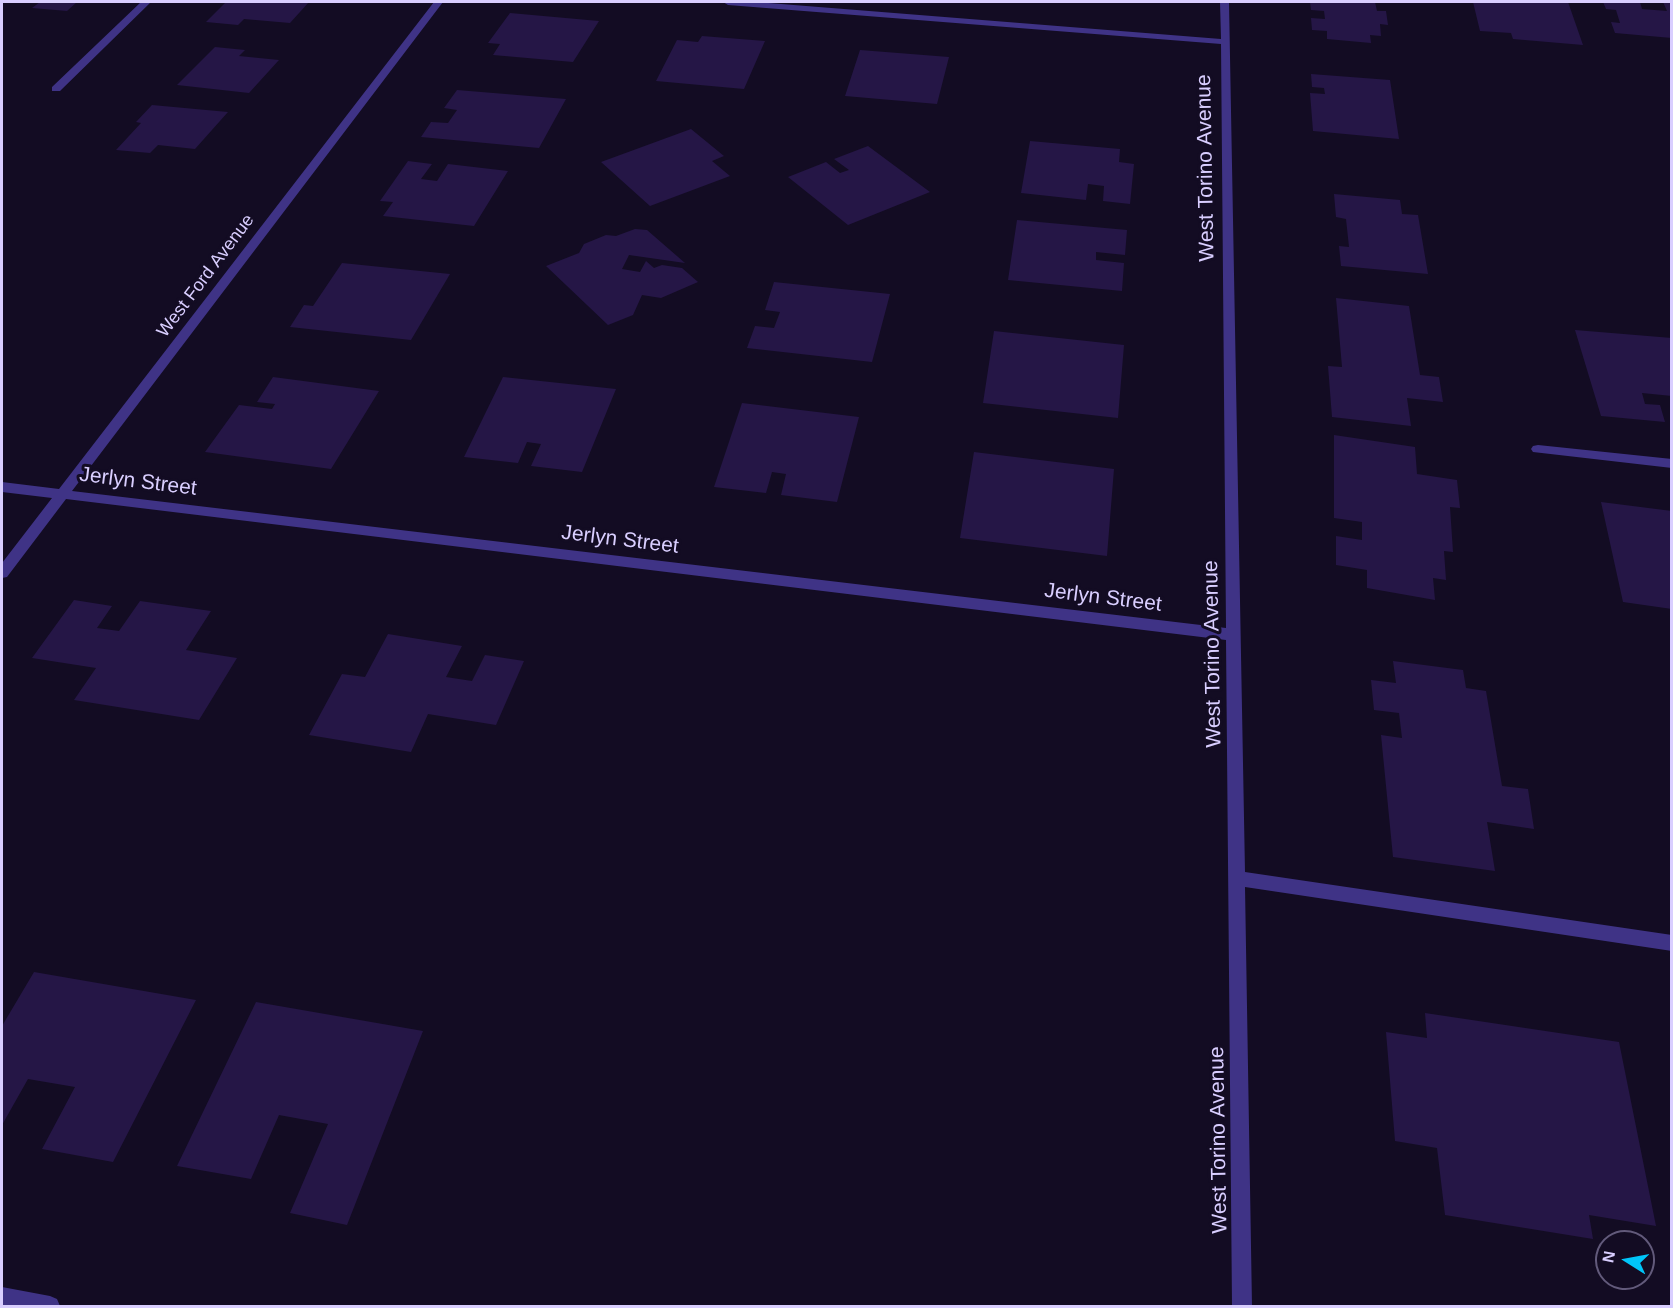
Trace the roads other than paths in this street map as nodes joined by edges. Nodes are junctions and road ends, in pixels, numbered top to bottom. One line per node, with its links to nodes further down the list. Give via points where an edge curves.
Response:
1 (146, 2): 6 (street)
2 (438, 2): 10 (street, West Ford Avenue)
3 (728, 2): 5 (street)
4 (1225, 2): 5 (street, West Torino Avenue)
5 (1226, 42): 12 (street, West Torino Avenue)
6 (56, 89)
7 (1539, 449): 8 (street)
8 (1671, 464)
9 (2, 487): 10 (street, Jerlyn Street)
10 (62, 495): 11 (street, West Ford Avenue); 12 (street, Jerlyn Street)
11 (2, 573)
12 (1234, 635): 13 (street, West Torino Avenue)
13 (1236, 878): 14 (street); 17 (street, West Torino Avenue)
14 (1671, 943)
15 (2, 1298): 16 (street)
16 (50, 1306)
17 (1242, 1306)

